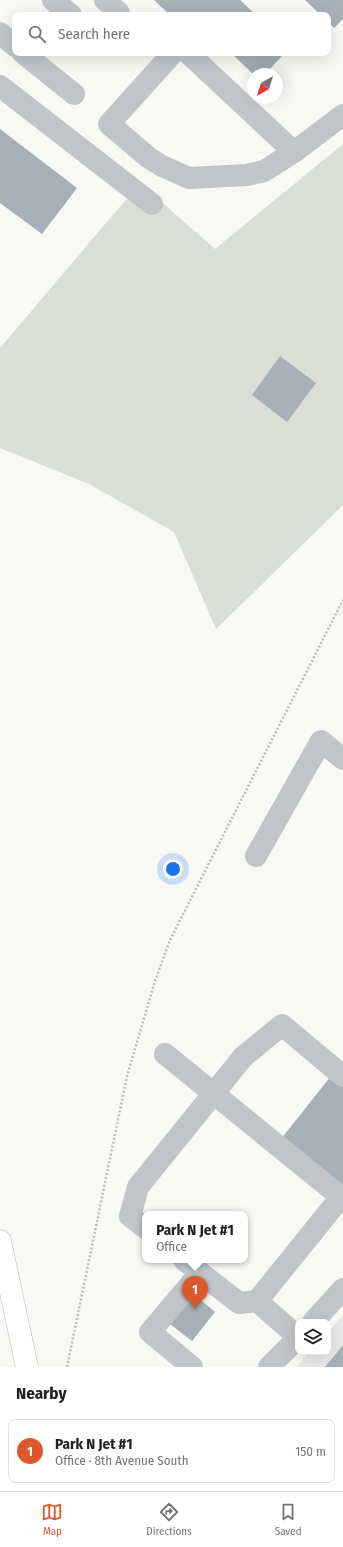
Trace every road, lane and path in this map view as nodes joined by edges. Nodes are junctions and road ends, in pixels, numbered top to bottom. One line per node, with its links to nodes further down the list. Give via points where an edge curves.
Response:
1 (54, 0): 3 (street)
2 (105, 0): 4 (street)
3 (68, 12)
4 (118, 12)
5 (0, 33): 6 (street)
6 (12, 43)
7 (27, 56): 11 (street)
8 (170, 56): 13 (street, via 110,124 149,158 189,178 247,175 264,170)
9 (191, 56): 13 (street)
10 (0, 86): 14 (street)
11 (74, 94)
12 (343, 115): 13 (street)
13 (294, 152)
14 (152, 204)
15 (343, 600): 30 (path, via 170,940 155,981 127,1076)
16 (343, 758): 17 (street, via 321,741)
17 (256, 856)
18 (165, 1054): 20 (street)
19 (343, 1076): 20 (street, via 282,1025 243,1057)
20 (214, 1094): 21 (street, via 138,1187 130,1216); 25 (street, via 341,1197)
21 (142, 1226)
22 (1, 1247): 29 (main road)
23 (192, 1267): 25 (street, via 239,1303); 31 (street, via 150,1332)
24 (343, 1289): 26 (street)
25 (257, 1301): 27 (street)
26 (316, 1319)
27 (295, 1335)
28 (295, 1341): 32 (street)
29 (27, 1367)
30 (67, 1367)
31 (192, 1367)
32 (269, 1367)

